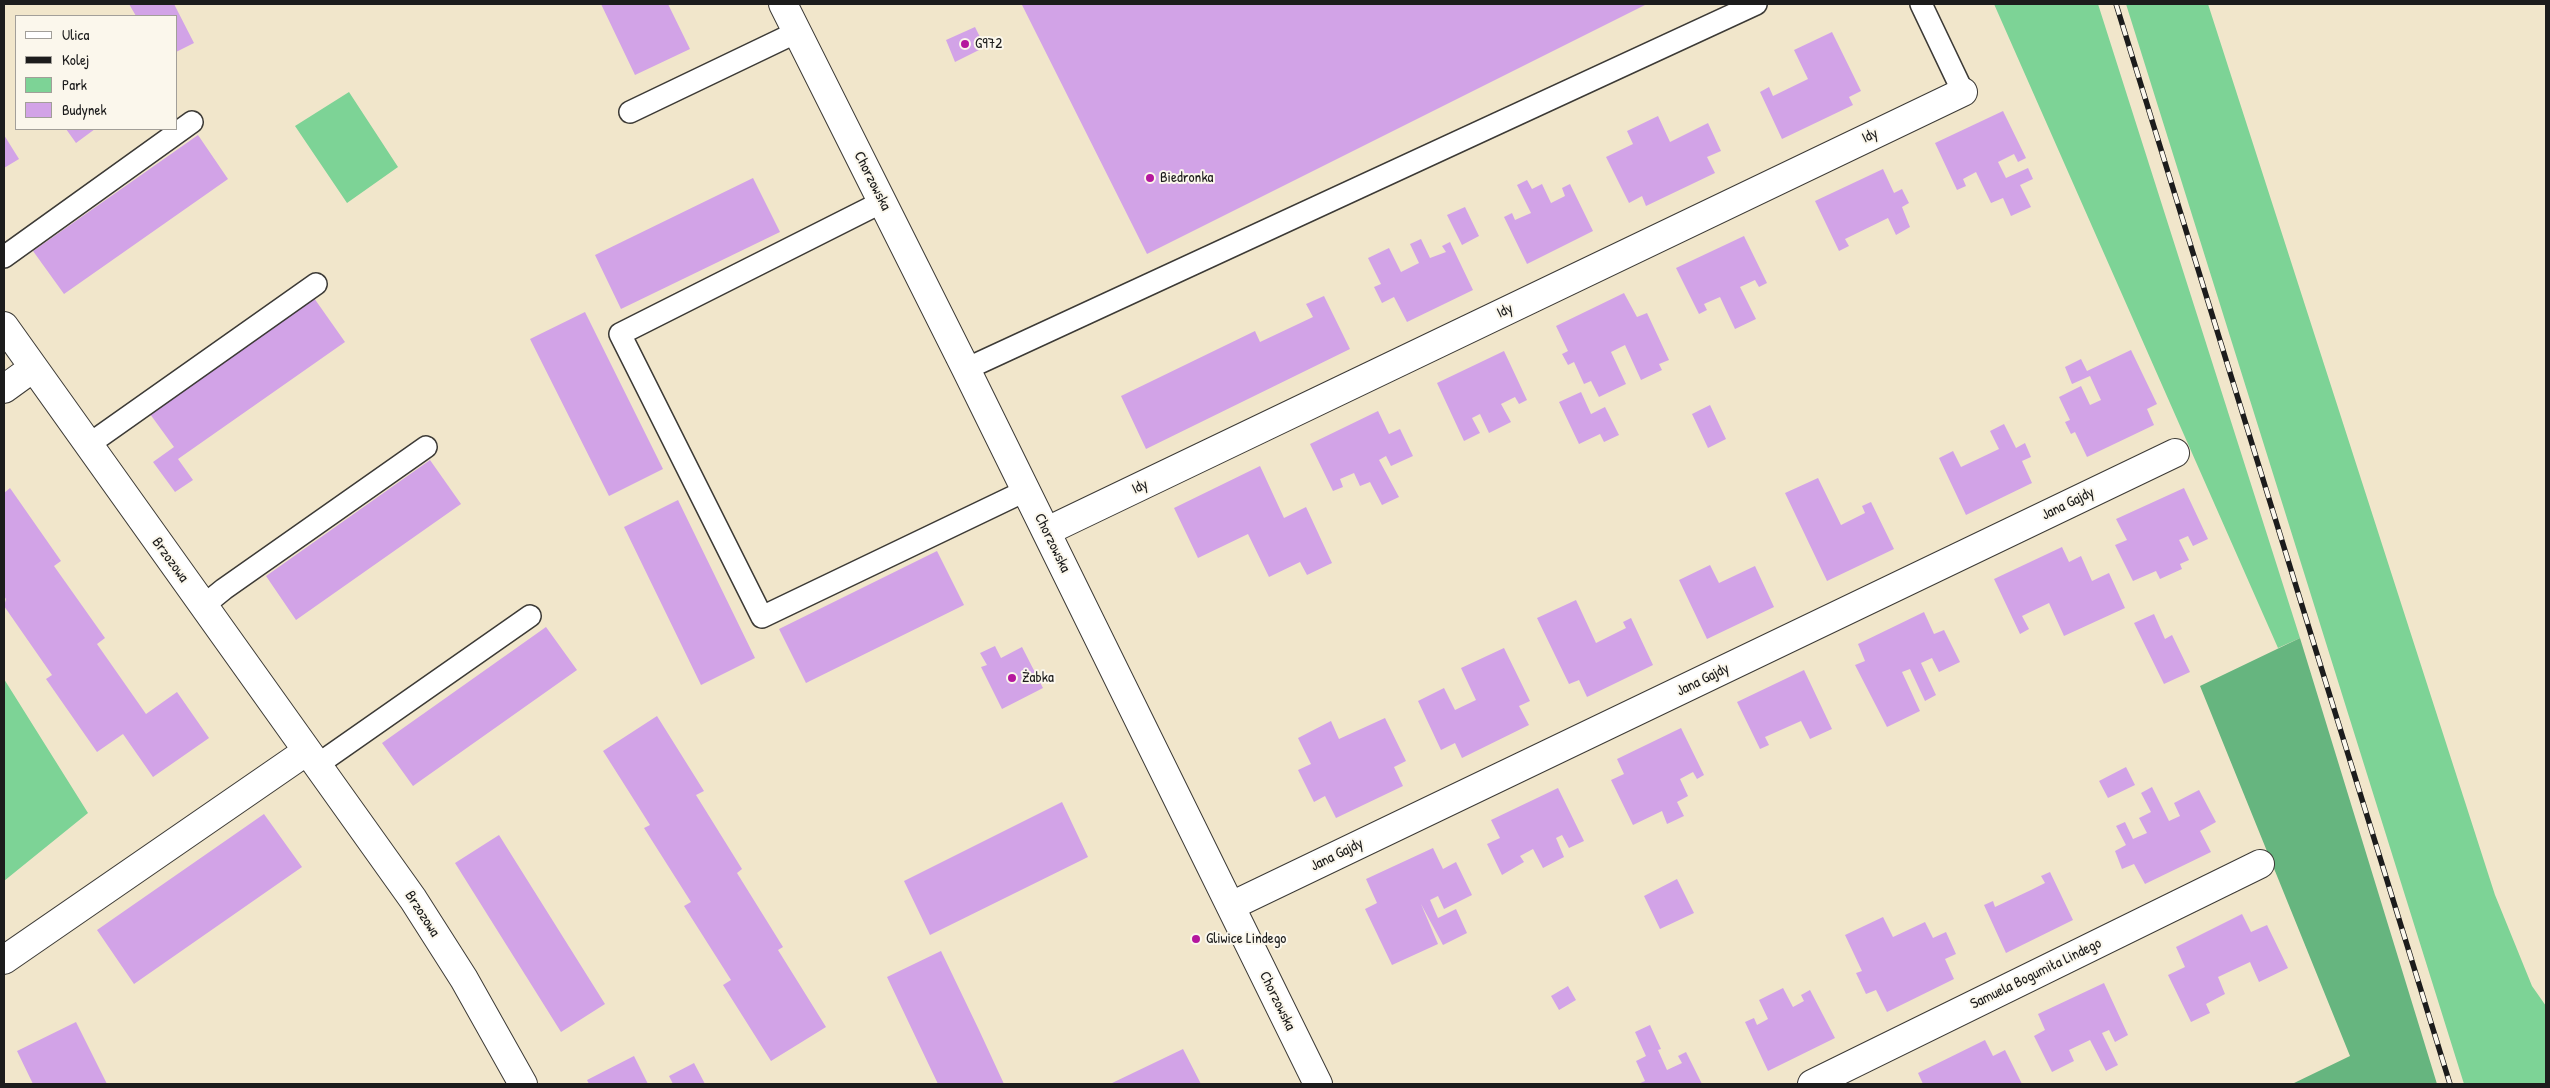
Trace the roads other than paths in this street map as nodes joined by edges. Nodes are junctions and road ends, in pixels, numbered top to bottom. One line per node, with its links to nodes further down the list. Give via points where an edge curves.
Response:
1 (783, 4): 4 (street, Chorzowska)
2 (1756, 4): 13 (lane)
3 (1921, 4): 5 (lane)
4 (797, 32): 6 (lane); 8 (street, Chorzowska)
5 (1963, 92): 19 (street, Idy)
6 (630, 112)
7 (192, 122): 9 (lane)
8 (882, 202): 13 (street, Chorzowska); 18 (lane, via 620,334 762,617)
9 (4, 257)
10 (316, 284): 15 (lane)
11 (4, 326): 12 (street, Brzozowa)
12 (33, 368): 14 (street); 15 (street, Brzozowa)
13 (966, 369): 18 (street, Chorzowska)
14 (4, 389)
15 (88, 445): 20 (street, Brzozowa)
16 (426, 447): 20 (lane)
17 (2175, 453): 24 (street, Jana Gajdy)
18 (1026, 490): 19 (street, Chorzowska)
19 (1047, 531): 24 (street, Chorzowska)
20 (203, 606): 22 (street, Brzozowa)
21 (530, 616): 22 (lane)
22 (312, 758): 25 (street); 26 (street, Brzozowa, via 413,899)
23 (2260, 864): 28 (street, Samuela Bogumiła Lindego)
24 (1231, 906): 27 (street, Chorzowska)
25 (4, 960)
26 (523, 1084)
27 (1318, 1084)
28 (1812, 1084)

